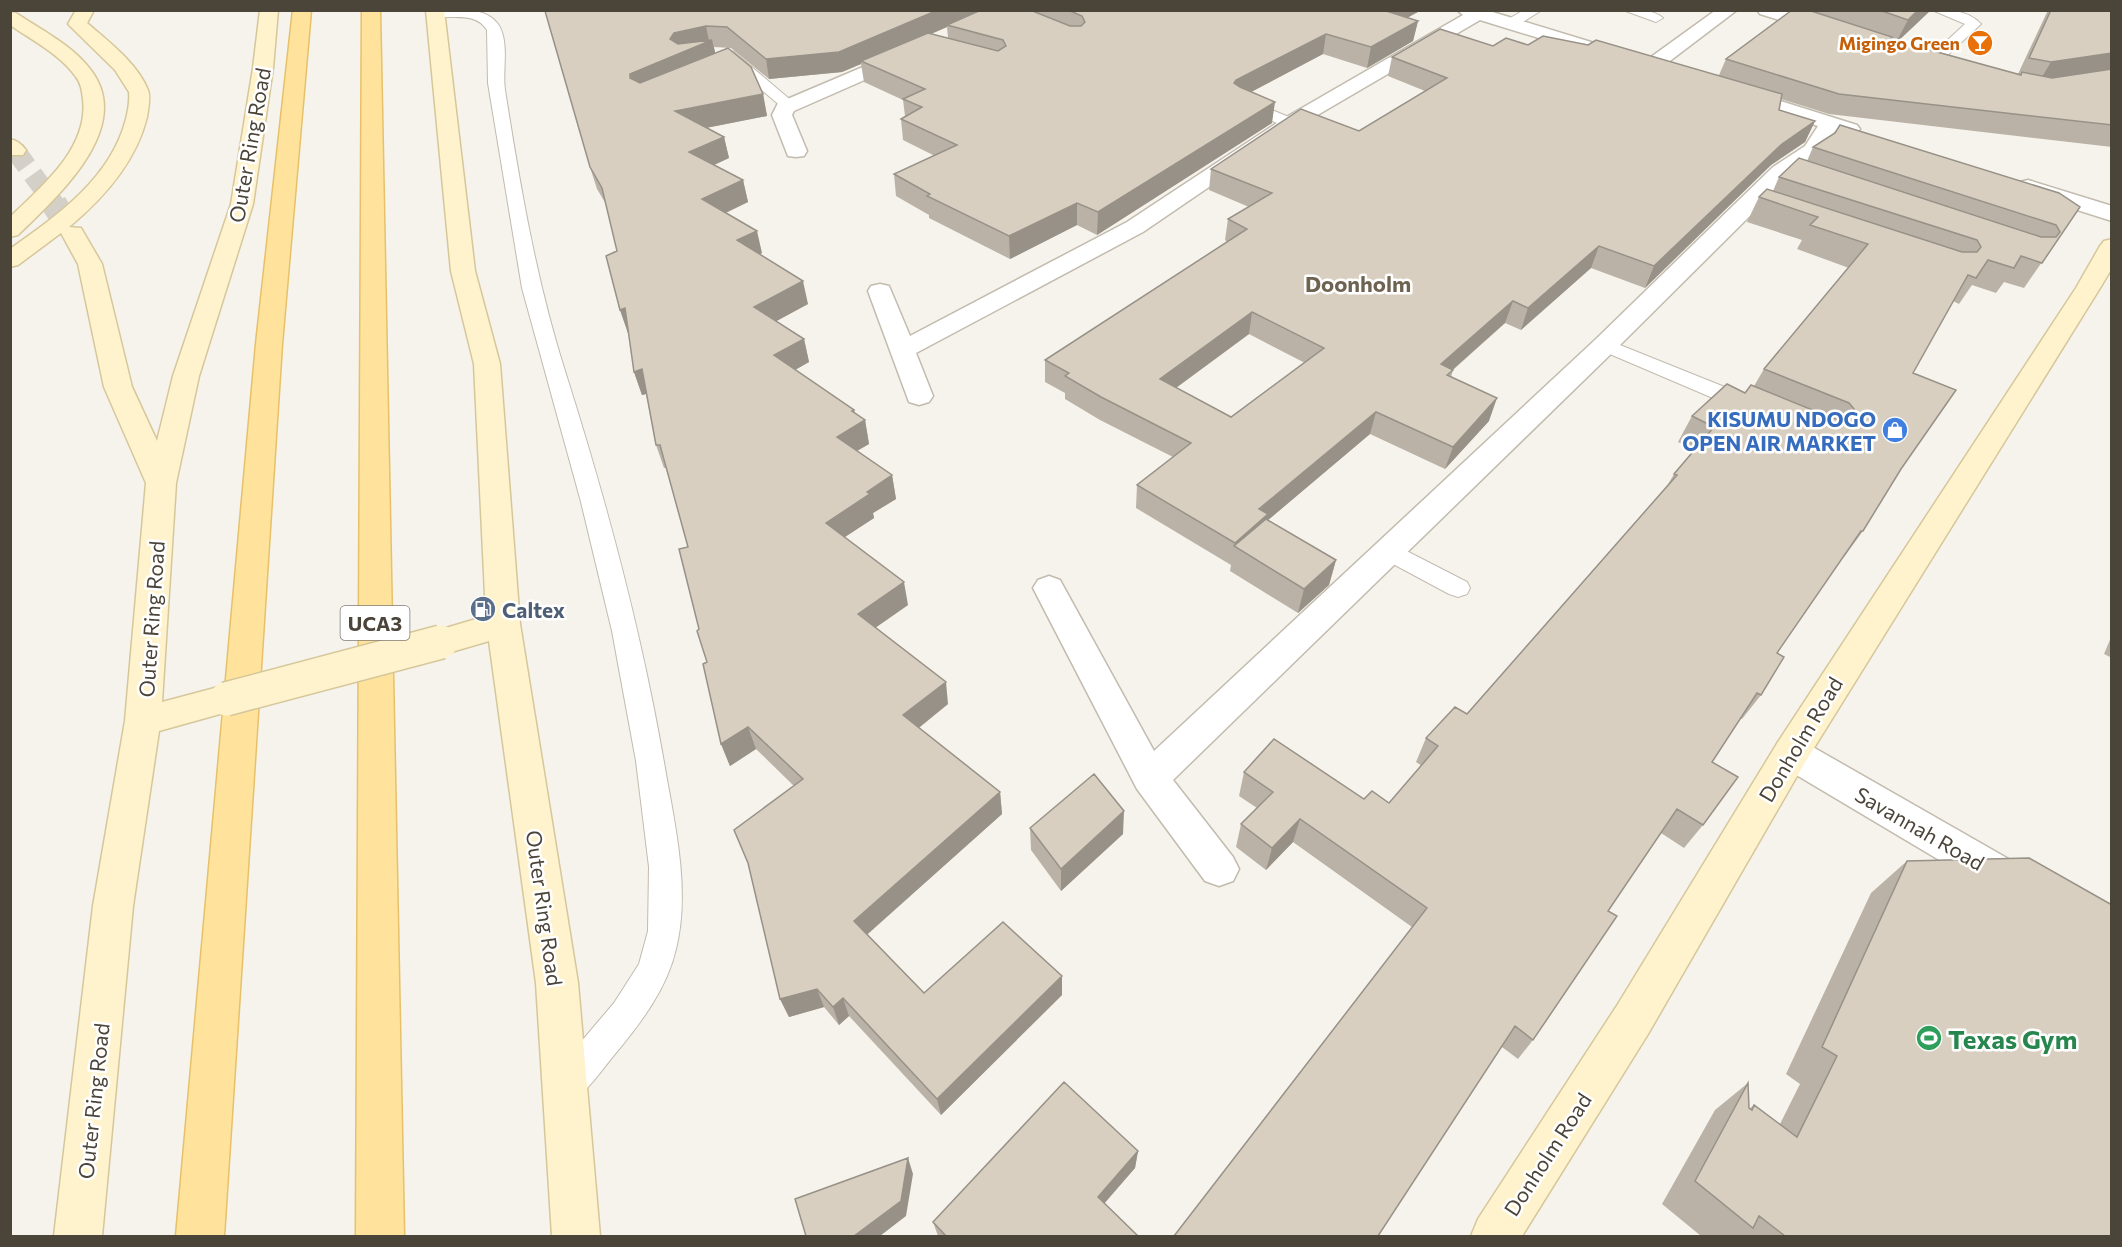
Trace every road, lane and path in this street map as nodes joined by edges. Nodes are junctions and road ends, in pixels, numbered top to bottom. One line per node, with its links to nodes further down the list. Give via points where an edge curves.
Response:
1 (85, 10): 36 (main road, via 77,24 123,69 140,92 137,120 124,152 94,192)
2 (268, 10): 42 (main road, Outer Ring Road, via 242,204 186,376)
3 (302, 10): 54 (main road, Outer Ring Road, via 269,344)
4 (371, 10): 55 (main road, UCA3)
5 (1535, 10): 15 (lane)
6 (1630, 10): 13 (lane)
7 (1728, 10): 21 (street)
8 (1766, 10): 16 (street)
9 (1939, 10): 20 (lane, via 1974,24)
10 (436, 11): 46 (main road, Outer Ring Road, via 464,270 487,364); 52 (lane, via 481,17 491,24 495,34 495,79 531,285 614,582 660,819 666,898 664,935 654,965 638,998)
11 (1471, 12): 15 (street); 27 (street)
12 (10, 16): 14 (main road)
13 (1656, 18)
14 (35, 21): 33 (main road, via 88,79 93,104 92,130 62,173)
15 (1510, 24): 21 (street)
16 (1842, 35)
17 (916, 51): 26 (street)
18 (711, 53): 19 (lane, via 726,53)
19 (736, 60): 22 (lane); 26 (lane)
20 (1931, 63)
21 (1651, 66): 23 (street)
22 (716, 68)
23 (1672, 73)
24 (1713, 86): 28 (street)
25 (1243, 103): 27 (lane)
26 (788, 105): 30 (street, via 782,115)
27 (1290, 123): 39 (street, via 1135,227)
28 (1830, 123): 29 (street); 38 (street, via 1814,150 1761,207)
29 (1864, 134)
30 (795, 151)
31 (2010, 181): 32 (street)
32 (2112, 214)
33 (10, 230)
34 (73, 233): 42 (main road, via 90,264 118,387)
35 (2112, 246): 48 (main road, Donholm Road)
36 (10, 260)
37 (880, 291): 39 (street)
38 (1605, 345): 41 (lane); 43 (street)
39 (902, 350): 40 (street)
40 (919, 396)
41 (1769, 413)
42 (161, 483): 47 (main road, Outer Ring Road)
43 (1389, 551): 45 (lane); 49 (street)
44 (1049, 588): 49 (street)
45 (1458, 588)
46 (503, 624): 47 (main road, bridge); 52 (main road, Outer Ring Road, via 557,983)
47 (142, 721): 53 (main road, Outer Ring Road, via 113,906)
48 (1791, 753): 51 (street, Savannah Road); 57 (main road, Donholm Road, via 1633,1019)
49 (1150, 778): 50 (street)
50 (1219, 869)
51 (2039, 898)
52 (564, 1088): 56 (main road, Outer Ring Road)
53 (78, 1236)
54 (200, 1236)
55 (380, 1236)
56 (576, 1236)
57 (1495, 1236)

